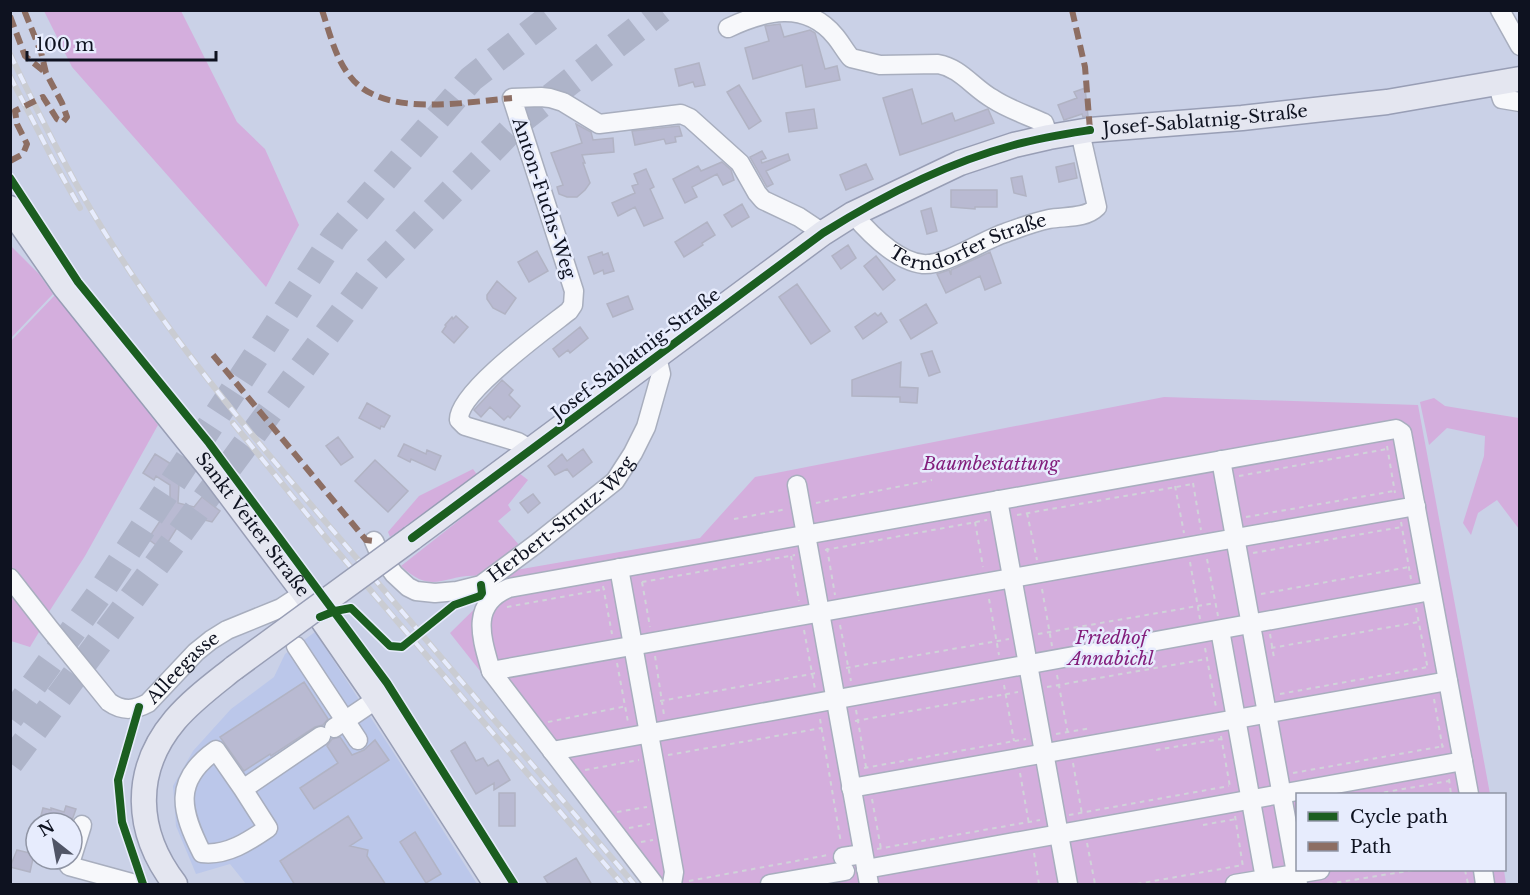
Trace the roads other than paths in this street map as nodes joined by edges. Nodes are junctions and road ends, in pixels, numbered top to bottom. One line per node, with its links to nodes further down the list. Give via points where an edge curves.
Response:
1 (1500, 10): 3 (street)
2 (728, 28): 7 (street, via 772,12 806,15 834,35 851,58 880,65 948,66 992,99 1044,123)
3 (1520, 46)
4 (1508, 81): 5 (street, via 1502,99); 6 (main road, Josef-Sablatnig-Straße, via 1387,102)
5 (1520, 102)
6 (1080, 132): 7 (main road, Josef-Sablatnig-Straße); 9 (street, Terndorfer Straße, via 1097,207 1092,212 1049,219 926,264 900,256)
7 (1049, 137): 9 (main road, Josef-Sablatnig-Straße, via 960,163)
8 (10, 208): 23 (main road, Sankt Veiter Straße, via 64,286)
9 (853, 214): 10 (main road, Josef-Sablatnig-Straße)
10 (823, 233): 11 (main road, Josef-Sablatnig-Straße); 12 (street, Anton-Fuchs-Weg, via 763,200 740,163 681,114 599,124 550,98 512,98 574,291 573,305 494,373 464,404 459,420 465,426)
11 (657, 357): 12 (main road, Josef-Sablatnig-Straße); 18 (street, Herbert-Strutz-Weg, via 661,374 646,427 615,481 481,585 457,591 416,591 394,574)
12 (532, 450): 56 (main road, Josef-Sablatnig-Straße, bridge, via 234,668 176,718 150,759 143,795 149,838)
13 (1223, 469): 15 (street, via 1392,442); 16 (street); 17 (street)
14 (797, 485): 19 (street)
15 (1403, 502): 17 (street); 24 (street)
16 (999, 509): 19 (street); 20 (street)
17 (1235, 538): 20 (street); 26 (street)
18 (374, 541)
19 (807, 544): 21 (street); 25 (street)
20 (1012, 576): 25 (street); 30 (street)
21 (621, 577): 28 (street); 31 (street, via 499,592 489,602 480,622)
22 (10, 578): 23 (street, Alleegasse, via 110,702 126,709 148,702 211,640 281,608)
23 (304, 593): 33 (main road, Sankt Veiter Straße)
24 (1423, 593): 26 (street); 32 (street)
25 (819, 612): 28 (street); 34 (street, via 830,671)
26 (1250, 625): 27 (street); 35 (street)
27 (1211, 632): 30 (street); 36 (street)
28 (634, 645): 31 (street); 38 (street)
29 (296, 646): 37 (street)
30 (1028, 663): 34 (street); 41 (street)
31 (491, 671): 40 (street)
32 (1438, 674): 35 (street); 42 (street)
33 (377, 699): 37 (street); 57 (main road, Sankt Veiter Straße)
34 (826, 700): 38 (street); 44 (street)
35 (1265, 705): 36 (street); 43 (street)
36 (1228, 721): 41 (street); 46 (street)
37 (333, 728): 39 (street); 45 (street)
38 (649, 734): 40 (street); 54 (street)
39 (358, 740)
40 (552, 752): 58 (street)
41 (1044, 753): 44 (street); 47 (street)
42 (1457, 767): 43 (street)
43 (1280, 785): 46 (street); 52 (street)
44 (851, 788): 48 (street)
45 (243, 789): 45 (street, via 216,750 202,760 189,778 183,798 188,826 202,853 214,855 242,845 268,828)
46 (1241, 801): 47 (street); 53 (street)
47 (1059, 833): 48 (street); 60 (street)
48 (866, 869): 59 (street, via 844,860)
49 (84, 870): 55 (street)
50 (1317, 871): 52 (street)
51 (1241, 877): 53 (street)
52 (1297, 879): 53 (street)
53 (1266, 882)
54 (673, 884)
55 (135, 885)
56 (175, 885)
57 (496, 885)
58 (654, 885)
59 (771, 885)
60 (1068, 885)

